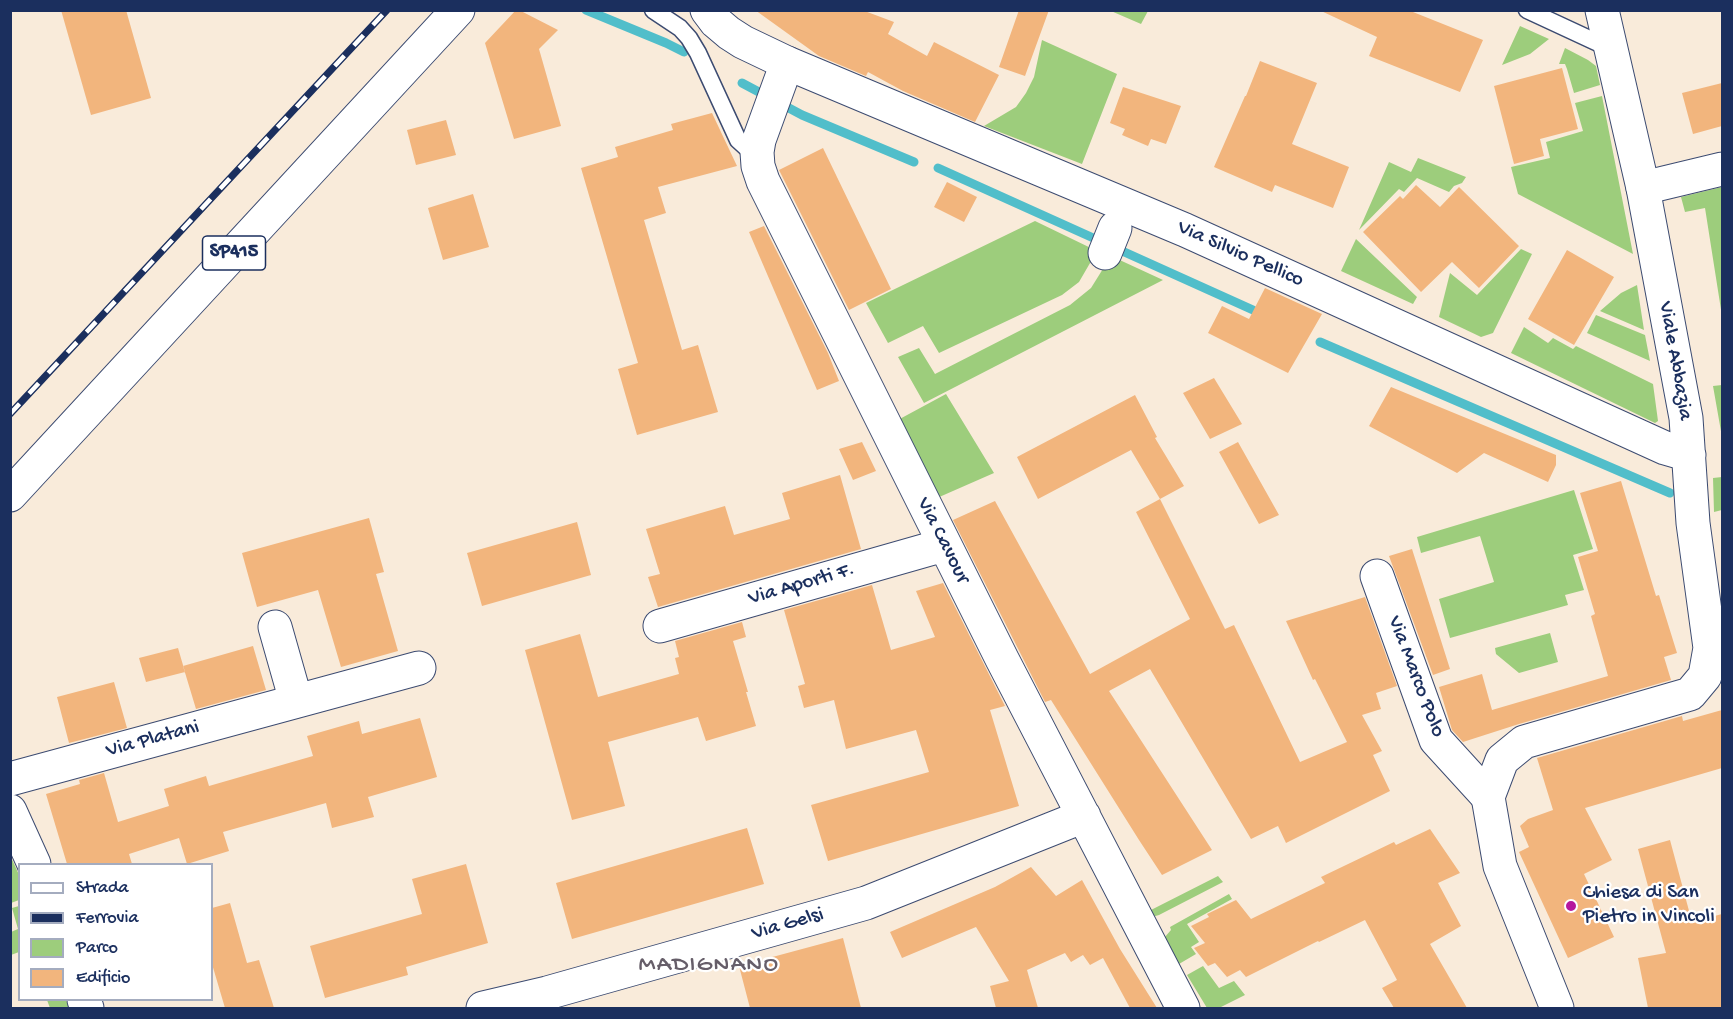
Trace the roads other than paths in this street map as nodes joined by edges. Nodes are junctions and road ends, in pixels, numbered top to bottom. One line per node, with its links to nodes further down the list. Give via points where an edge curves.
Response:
1 (458, 10): 12 (street, SP415)
2 (653, 10): 8 (lane, via 689,38 738,140)
3 (707, 10): 7 (street, Via Silvio Pellico, via 729,33)
4 (1527, 10): 6 (lane)
5 (1602, 10): 6 (street, Viale Abbazia)
6 (1611, 50): 10 (street, Viale Abbazia)
7 (784, 72): 8 (street, Via Cavour); 11 (street, Via Silvio Pellico, via 1185,230 1665,448)
8 (757, 152): 13 (street, Via Cavour, via 763,181)
9 (1722, 169): 10 (street)
10 (1643, 188): 11 (street, Viale Abbazia, via 1686,418)
11 (1689, 455): 20 (street, Viale Abbazia, via 1693,524 1710,648 1705,676 1690,694 1524,742 1502,760)
12 (10, 495)
13 (944, 545): 15 (street, Via Aporti F.); 22 (street, Via Cavour)
14 (1377, 576): 20 (street, Via Marco Polo, via 1436,740)
15 (660, 626)
16 (275, 627): 18 (street)
17 (419, 668): 18 (street, Via Platani)
18 (296, 701): 19 (street, Via Platani)
19 (10, 779)
20 (1488, 797): 26 (street, via 1500,866)
21 (10, 812): 23 (street)
22 (1083, 816): 24 (street, Via Gelsi, via 866,903); 25 (street, Via Cavour)
23 (34, 863)
24 (483, 1008)
25 (1183, 1008)
26 (1557, 1008)

